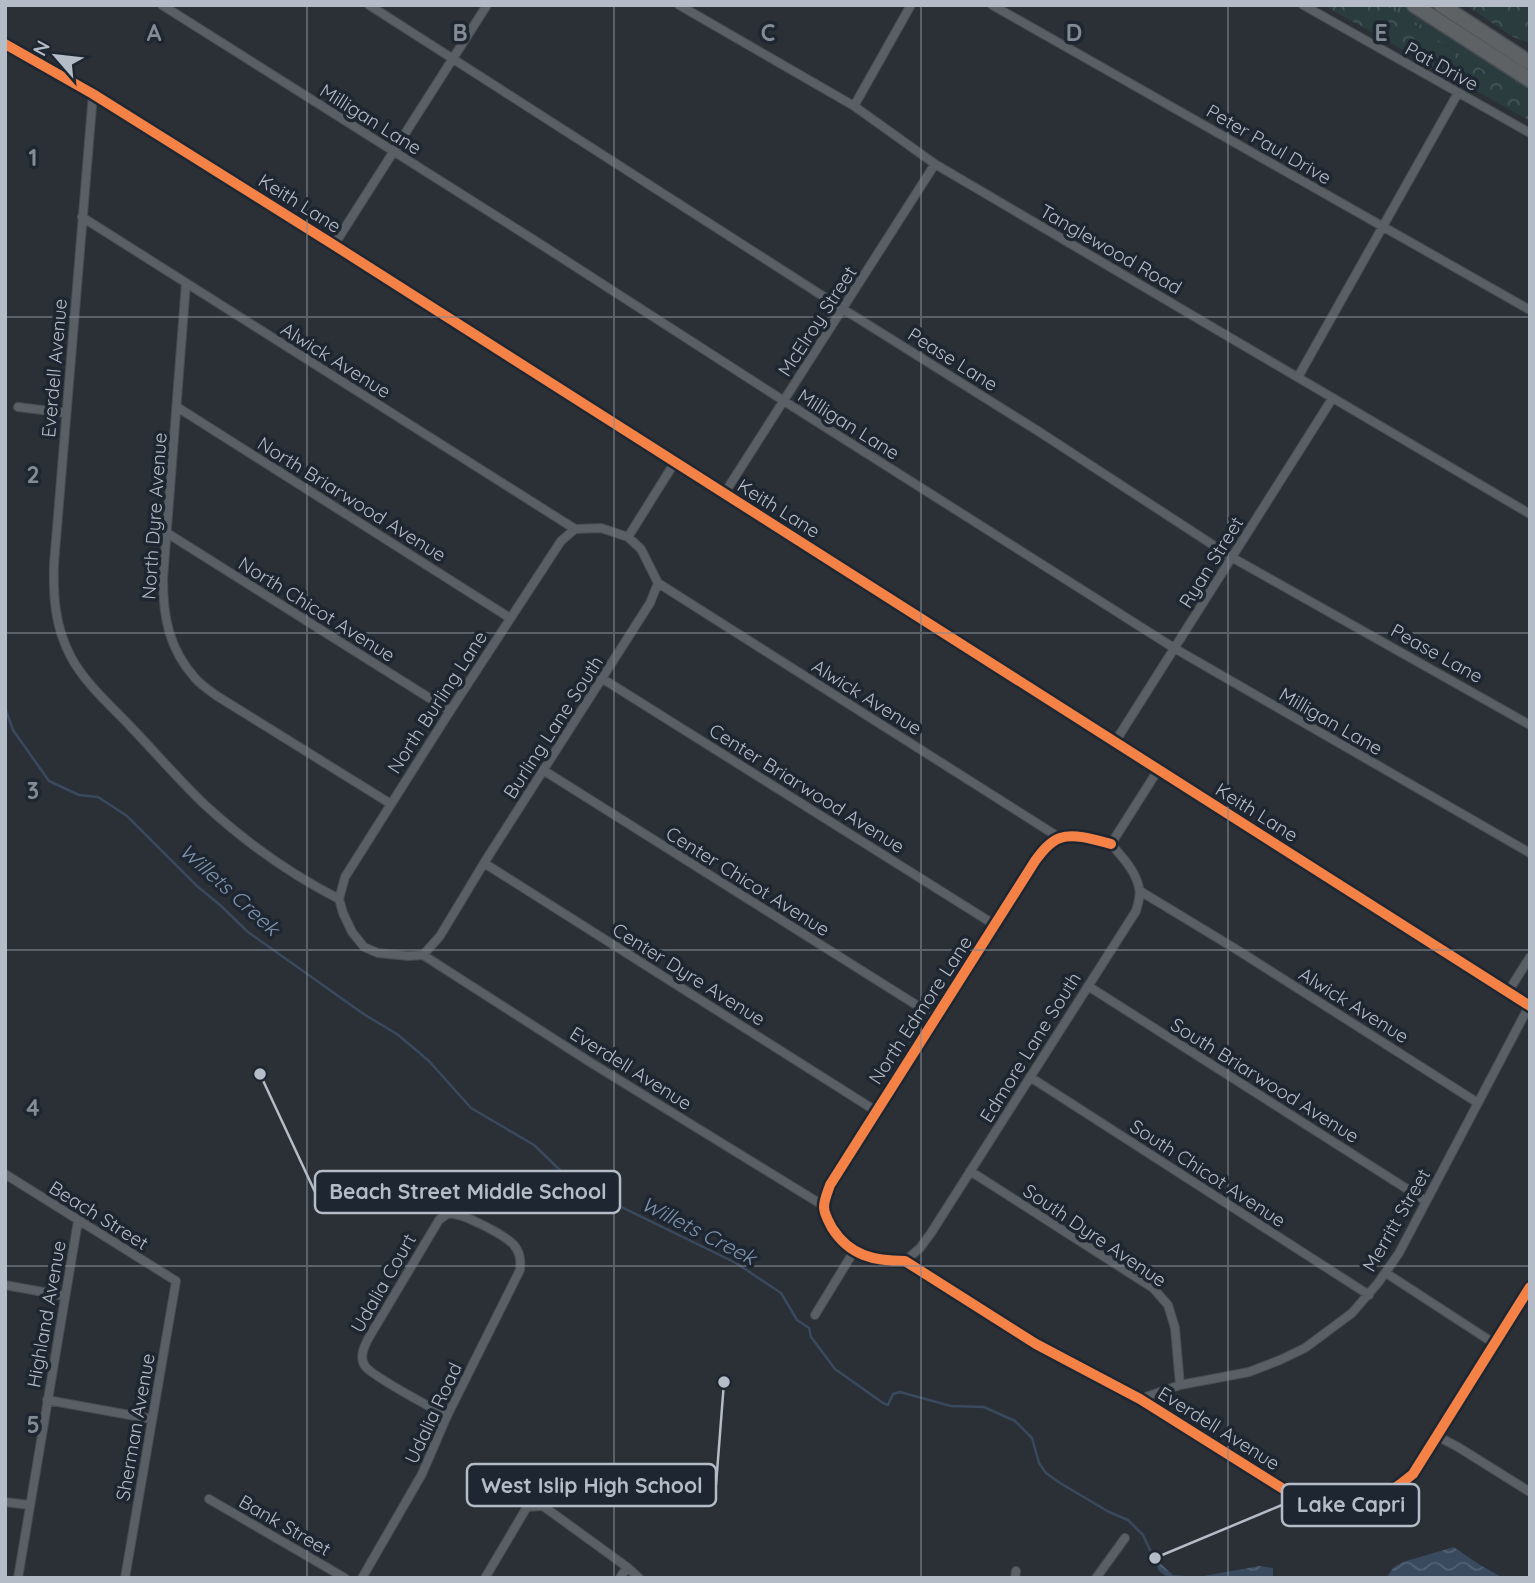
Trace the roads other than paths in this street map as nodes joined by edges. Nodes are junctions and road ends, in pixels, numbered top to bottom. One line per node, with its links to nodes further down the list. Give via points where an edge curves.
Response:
1 (162, 5): 20 (street, Milligan Lane)
2 (369, 5): 13 (street, Pease Lane)
3 (487, 5): 13 (street)
4 (680, 5): 18 (street, Tanglewood Road)
5 (911, 5): 18 (street)
6 (992, 5): 23 (street, Peter Paul Drive)
7 (1303, 5): 16 (street, Pat Drive)
8 (1414, 5): 15 (highway)
9 (1441, 5): 10 (highway)
10 (1475, 27): 12 (highway); 14 (highway)
11 (5, 44): 17 (street, Keith Lane)
12 (1530, 54)
13 (453, 58): 20 (street); 26 (street, Pease Lane)
14 (1530, 63)
15 (1530, 80)
16 (1458, 93): 19 (street, Pat Drive); 23 (street)
17 (93, 94): 22 (street, Everdell Avenue); 24 (street, Keith Lane)
18 (854, 106): 21 (street, Tanglewood Road)
19 (1530, 133)
20 (394, 151): 24 (street); 30 (street, Milligan Lane)
21 (934, 164): 26 (street, McElroy Street); 28 (street, Tanglewood Road)
22 (82, 216): 25 (street, Alwick Avenue); 33 (street, Everdell Avenue)
23 (1382, 227): 27 (street, Peter Paul Drive); 28 (street)
24 (334, 245): 34 (street, Keith Lane)
25 (186, 283): 32 (street, North Dyre Avenue); 37 (street, Alwick Avenue)
26 (844, 309): 30 (street, McElroy Street); 40 (street, Pease Lane)
27 (1530, 310)
28 (1298, 377): 29 (street, Tanglewood Road)
29 (1332, 399): 36 (street, Tanglewood Road); 40 (street, Ryan Street)
30 (784, 401): 35 (street, McElroy Street); 43 (street, Milligan Lane)
31 (18, 407): 33 (street)
32 (177, 407): 38 (street, North Dyre Avenue); 42 (street, North Briarwood Avenue)
33 (66, 413): 56 (street, Everdell Avenue, via 54,591 56,616 72,660 204,804 255,848)
34 (675, 463): 35 (street, Keith Lane); 39 (street)
35 (724, 494): 47 (street, Keith Lane)
36 (1530, 514)
37 (575, 529): 39 (street, via 601,528); 42 (street, North Burling Lane, via 561,541)
38 (167, 533): 45 (street, North Chicot Avenue); 50 (street, North Dyre Avenue, via 163,606 169,634 196,680)
39 (628, 537): 41 (street, via 641,549)
40 (1233, 558): 43 (street, Ryan Street); 46 (street, Pease Lane)
41 (658, 583): 44 (street, Burling Lane South); 51 (street, Alwick Avenue)
42 (510, 618): 45 (street, North Burling Lane)
43 (1174, 648): 47 (street, Ryan Street); 53 (street, Milligan Lane)
44 (603, 679): 48 (street, Burling Lane South); 57 (street, Center Briarwood Avenue)
45 (450, 711): 50 (street, North Burling Lane)
46 (1530, 725)
47 (1115, 742): 49 (street, Keith Lane)
48 (543, 770): 54 (street, Burling Lane South); 63 (street, Center Chicot Avenue)
49 (1158, 770): 52 (street); 61 (street, Keith Lane)
50 (391, 804): 56 (street, North Burling Lane, via 345,877)
51 (1060, 838): 52 (street, via 1090,838); 57 (street, North Edmore Lane, via 1035,861)
52 (1111, 844): 55 (street, via 1136,877)
53 (1530, 853)
54 (484, 863): 58 (street, Burling Lane South, via 440,936); 66 (street, Center Dyre Avenue)
55 (1140, 891): 60 (street, Edmore Lane South, via 1136,911); 65 (street, Alwick Avenue)
56 (339, 899): 58 (street, via 352,932 365,947 378,953)
57 (995, 925): 63 (street, North Edmore Lane)
58 (423, 954): 70 (street, Everdell Avenue)
59 (1530, 957): 61 (street)
60 (1088, 986): 64 (street, Edmore Lane South); 69 (street, South Briarwood Avenue)
61 (1508, 992): 62 (street, Keith Lane)
62 (1529, 1006): 65 (street, Merritt Street)
63 (937, 1018): 66 (street, North Edmore Lane)
64 (1030, 1077): 67 (street, Edmore Lane South); 79 (street, South Chicot Avenue)
65 (1478, 1103): 69 (street, Merritt Street)
66 (876, 1111): 70 (street, North Edmore Lane, via 830,1185)
67 (970, 1171): 74 (street, Edmore Lane South, via 920,1248); 83 (street, South Dyre Avenue, via 1153,1288 1168,1305 1175,1328)
68 (5, 1174): 71 (street, Beach Street)
69 (1426, 1201): 75 (street, Merritt Street)
70 (824, 1206): 72 (street, via 839,1238)
71 (78, 1221): 76 (street, Beach Street); 80 (street, Highland Avenue)
72 (854, 1251): 74 (street, Everdell Avenue, via 884,1261); 81 (street)
73 (521, 1257): 86 (street, Udalia Road, via 520,1270); 86 (street, Udalia Court, via 512,1243 470,1218 449,1214 439,1220 361,1353 365,1366)
74 (905, 1261): 84 (street, Everdell Avenue, via 1036,1344)
75 (1386, 1273): 79 (street, Merritt Street); 82 (street)
76 (176, 1281): 87 (street, Sherman Avenue)
77 (5, 1285): 80 (street)
78 (1530, 1287): 82 (street, Everdell Avenue)
79 (1369, 1294): 83 (street, Merritt Street, via 1327,1333 1280,1360 1249,1373)
80 (65, 1296): 85 (street, Highland Avenue)
81 (815, 1315)
82 (1495, 1344): 88 (street, Everdell Avenue)
83 (1180, 1385): 84 (street, Merritt Street)
84 (1140, 1399): 88 (street, Everdell Avenue, via 1316,1506 1343,1509 1391,1493 1413,1474)
85 (47, 1400): 87 (street); 92 (street, Highland Avenue)
86 (447, 1416): 98 (street, Udalia Road, via 422,1474)
87 (152, 1419): 96 (street, Sherman Avenue)
88 (1437, 1436): 89 (street)
89 (1530, 1492)
90 (209, 1499): 97 (street, Bank Street)
91 (5, 1502): 92 (street)
92 (29, 1505): 95 (street, Highland Avenue)
93 (1125, 1538): 102 (street)
94 (627, 1567): 99 (street, via 543,1506 527,1507); 100 (street); 101 (street)
95 (18, 1578)
96 (125, 1578)
97 (345, 1578)
98 (362, 1578)
99 (485, 1578)
100 (620, 1578)
101 (639, 1578)
102 (1096, 1578)

